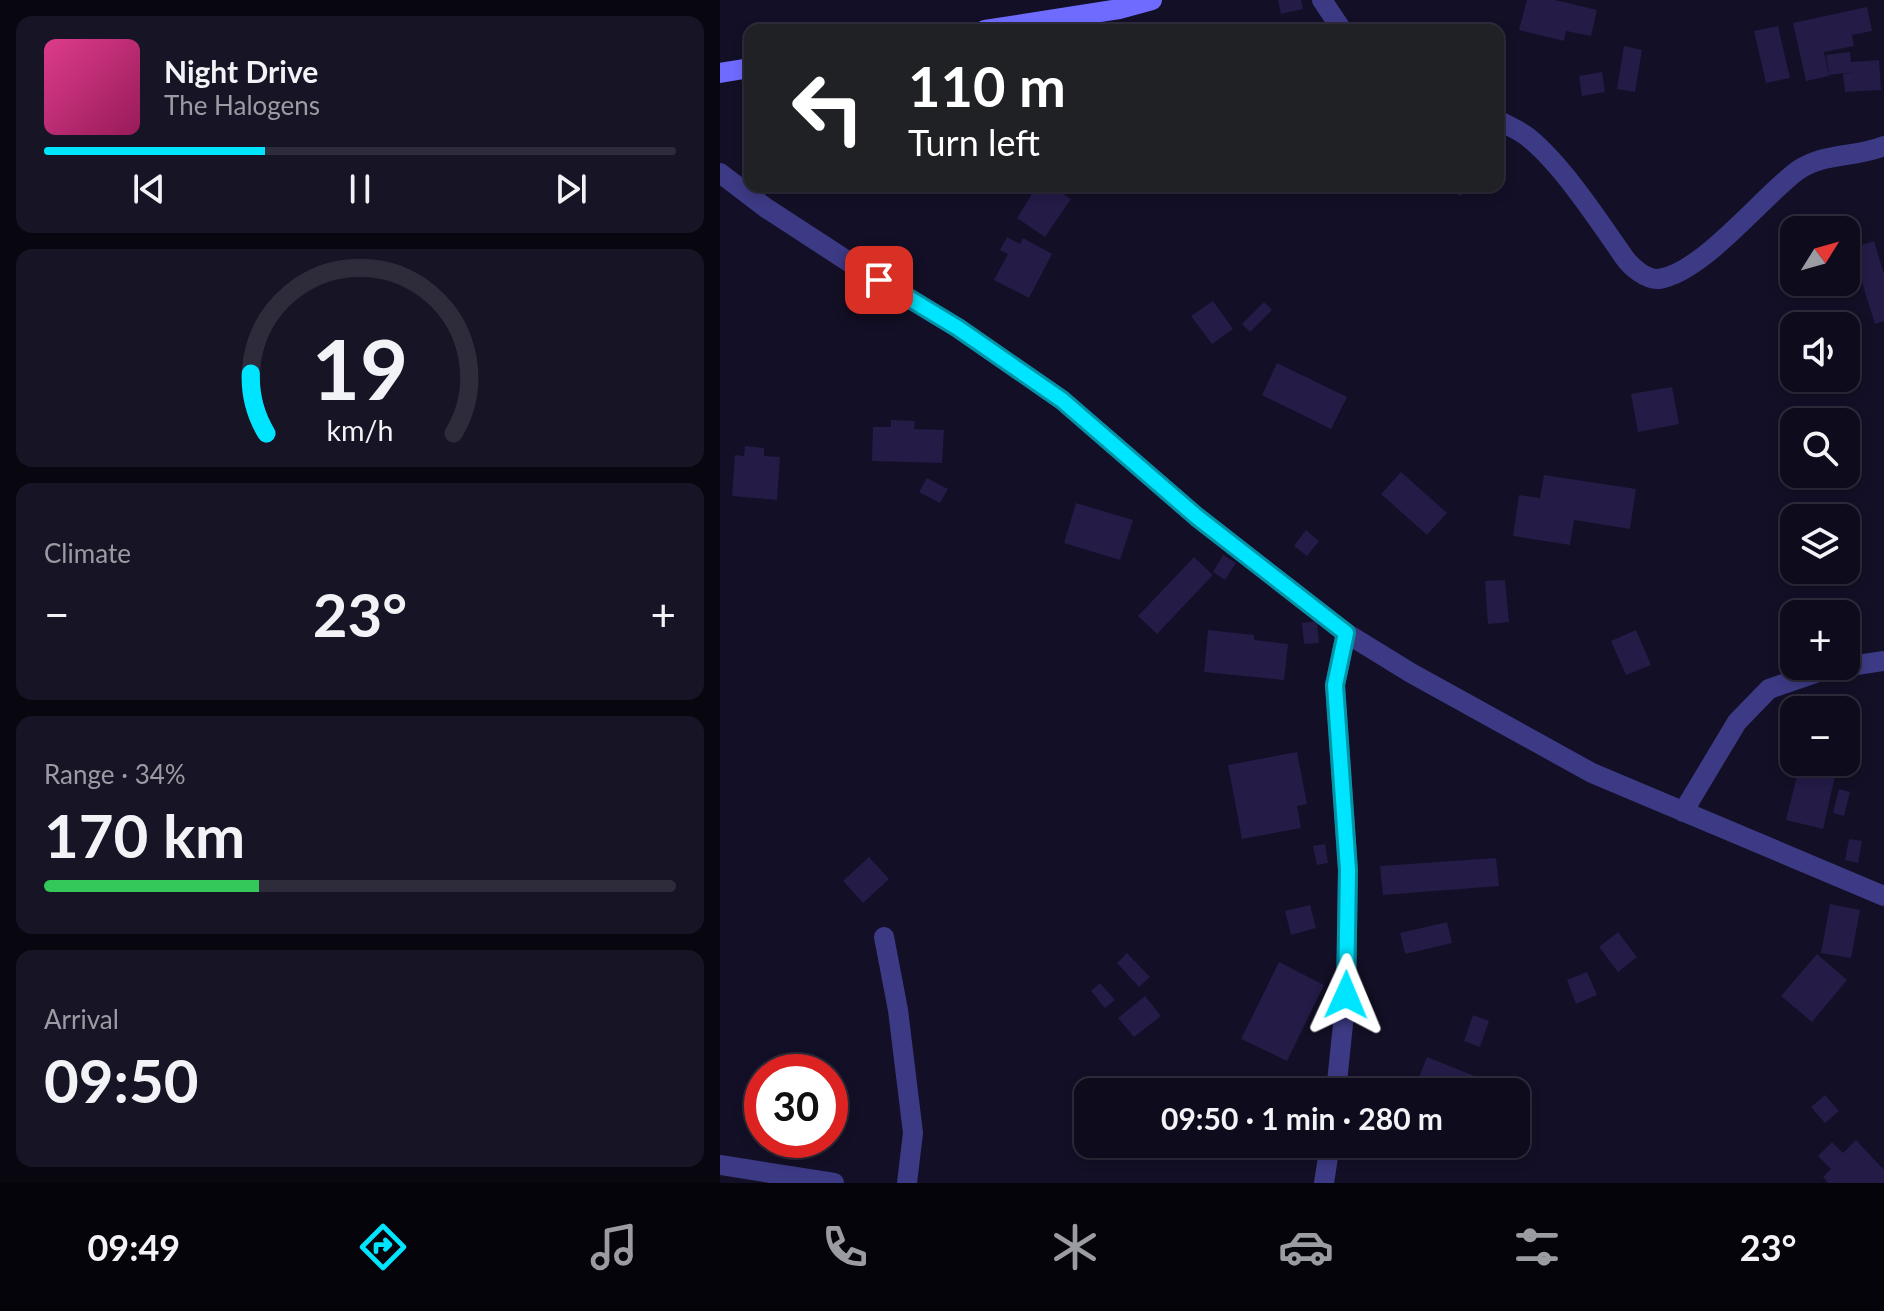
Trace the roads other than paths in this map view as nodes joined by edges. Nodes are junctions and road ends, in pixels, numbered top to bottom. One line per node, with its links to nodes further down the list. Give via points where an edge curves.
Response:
1 (1152, 0): 3 (main road)
2 (1322, 0): 4 (street)
3 (1023, 24)
4 (1338, 24)
5 (744, 69): 6 (main road)
6 (720, 73)
7 (1504, 123): 8 (street, via 1529,138 1552,163 1627,262 1644,276 1658,279 1685,268 1717,244 1797,171 1821,158)
8 (1884, 146)
9 (720, 173): 10 (street)
10 (744, 191)
11 (745, 192): 12 (street, via 1062,400 1197,517)
12 (1346, 633): 14 (street, via 1592,773); 17 (street, via 1335,685 1348,870 1346,995)
13 (1884, 661): 14 (street, via 1824,670 1769,689 1737,722)
14 (1683, 812): 15 (street)
15 (1884, 896)
16 (884, 937): 21 (street, via 913,1133)
17 (1337, 1078)
18 (1328, 1158): 22 (street)
19 (720, 1165): 20 (street)
20 (834, 1183)
21 (907, 1183)
22 (1324, 1183)

